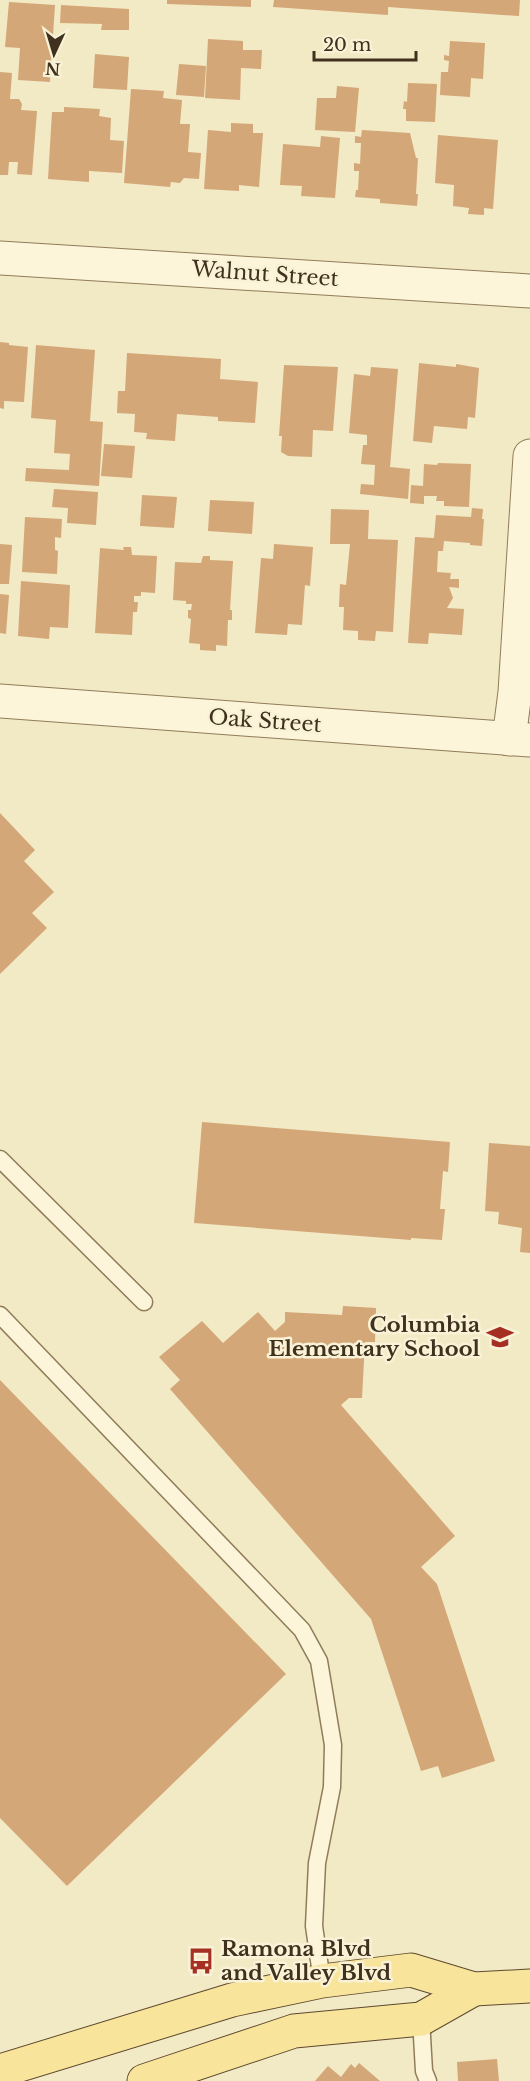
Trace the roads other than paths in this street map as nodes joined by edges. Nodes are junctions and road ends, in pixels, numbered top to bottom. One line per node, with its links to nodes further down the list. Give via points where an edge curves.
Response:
1 (0, 258): 2 (street, Walnut Street)
2 (530, 291)
3 (530, 456): 5 (street, via 515,692)
4 (0, 701): 5 (street, Oak Street)
5 (519, 740)
6 (0, 1159): 7 (lane)
7 (144, 1302)
8 (0, 1315): 9 (lane, via 302,1630 319,1661 333,1745 332,1786 317,1863 314,1926)
9 (322, 1981): 11 (main road, via 411,1970); 13 (main road, via 232,2000)
10 (530, 1986): 11 (main road)
11 (474, 1989): 12 (main road)
12 (421, 2019): 14 (main road, via 294,2031); 15 (lane)
13 (0, 2071)
14 (144, 2081)
15 (428, 2081)

